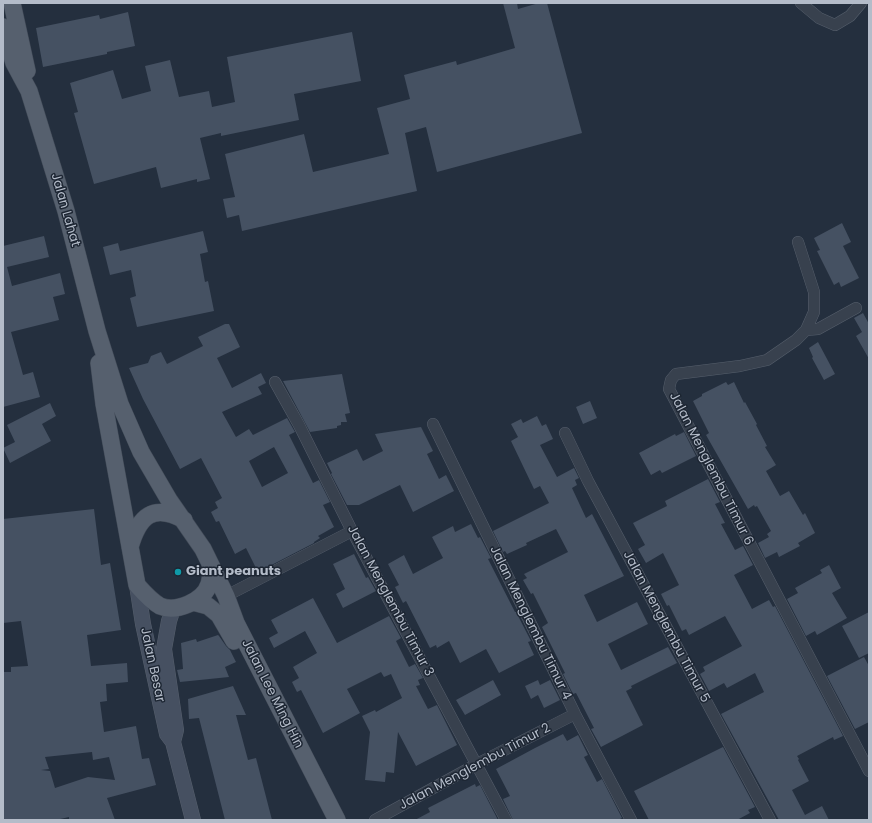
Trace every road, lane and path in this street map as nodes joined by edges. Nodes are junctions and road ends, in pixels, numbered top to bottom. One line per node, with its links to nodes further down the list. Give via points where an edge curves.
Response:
1 (12, 3): 5 (main road, Jalan Lahat)
2 (801, 3): 3 (street, via 819,18 835,25 850,16)
3 (861, 3)
4 (3, 27): 5 (main road, Jalan Lahat, via 14,63)
5 (29, 90): 9 (main road, Jalan Lahat, via 66,211)
6 (798, 242): 8 (street, Jalan Menglembu Timur 6, via 814,292 814,312)
7 (856, 308): 8 (street, via 818,329)
8 (806, 330): 24 (street, Jalan Menglembu Timur 6, via 768,360 676,374 671,380 670,389)
9 (97, 331): 13 (main road, Jalan Lahat, via 120,404 141,452); 15 (main road, Jalan Lahat, via 104,404)
10 (275, 382): 14 (street, Jalan Menglembu Timur 3)
11 (433, 424): 21 (street, Jalan Menglembu Timur 4)
12 (565, 434): 31 (street, Jalan Menglembu Timur 5)
13 (184, 520): 15 (main road, via 172,514 152,514 142,520 134,533); 16 (main road)
14 (352, 531): 18 (street); 23 (street, Jalan Menglembu Timur 3)
15 (130, 548): 17 (main road)
16 (211, 566): 18 (main road, Jalan Lee Ming Hin); 19 (main road, via 209,585 202,596)
17 (137, 585): 20 (main road, via 161,606); 22 (main road, Jalan Besar, via 167,734)
18 (226, 596): 27 (main road, Jalan Lee Ming Hin, via 236,623)
19 (192, 602): 20 (main road); 26 (main road, Jalan Lee Ming Hin, via 208,606 219,615 229,630)
20 (173, 609): 22 (main road, Jalan Besar, via 164,649 176,730)
21 (575, 714): 23 (street, Jalan Menglembu Timur 2); 30 (street, Jalan Menglembu Timur 4)
22 (173, 742): 25 (main road, Jalan Besar)
23 (477, 764): 28 (street, Jalan Menglembu Timur 2); 29 (street, Jalan Menglembu Timur 3)
24 (869, 771)
25 (194, 820)
26 (325, 820)
27 (337, 820)
28 (375, 820)
29 (506, 820)
30 (631, 820)
31 (770, 820)

